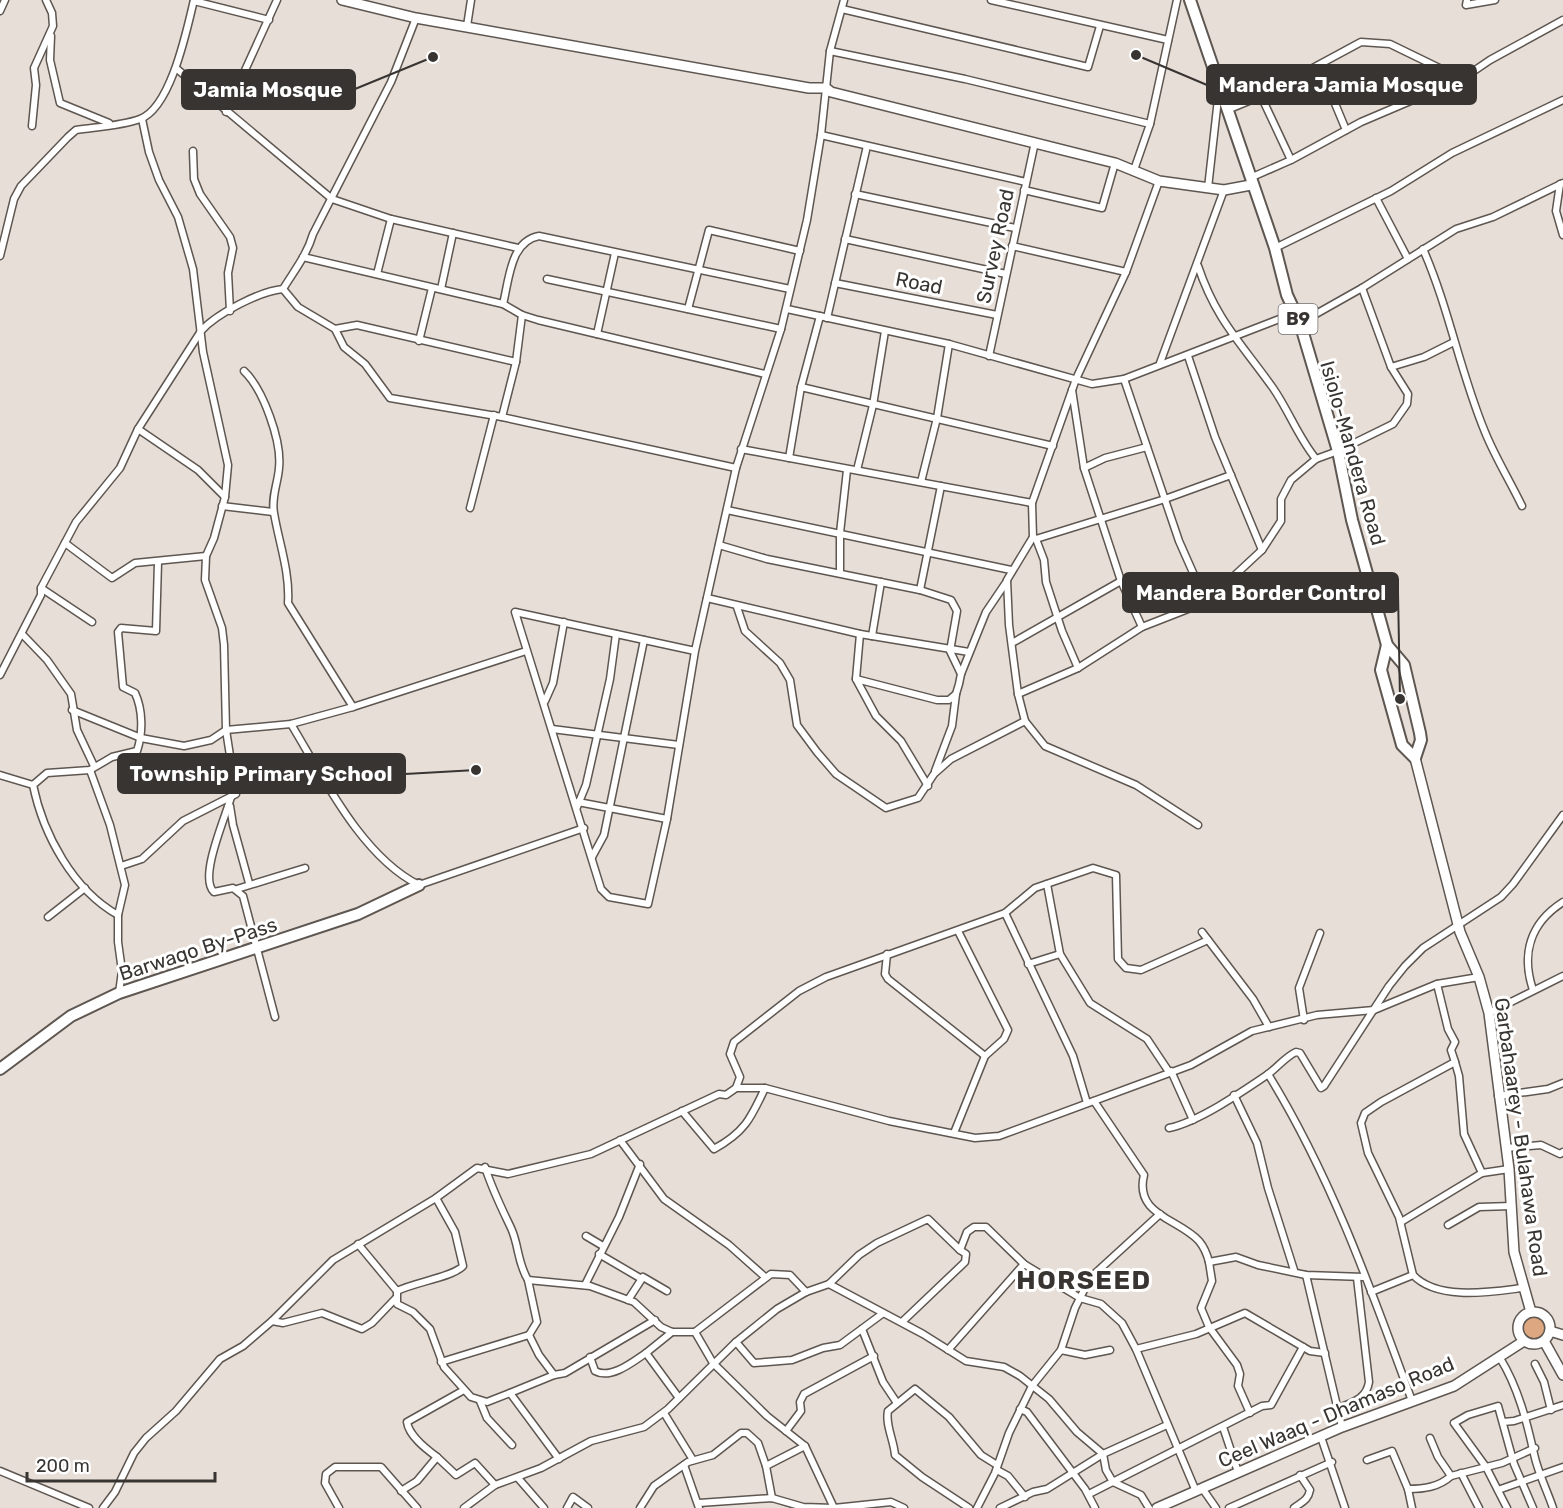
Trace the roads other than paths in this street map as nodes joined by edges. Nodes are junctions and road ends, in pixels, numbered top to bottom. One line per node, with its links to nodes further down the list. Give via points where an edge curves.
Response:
1 (5, 0): 15 (street)
2 (46, 0): 21 (street, via 52,13)
3 (277, 0): 17 (street)
4 (342, 0): 16 (main road)
5 (471, 0): 19 (street)
6 (844, 0): 14 (street)
7 (991, 0): 13 (street)
8 (1178, 0): 22 (street)
9 (1190, 0): 27 (highway, Isiolo-Mandera Road / B9)
10 (1467, 0): 11 (street, via 1466,5)
11 (1495, 0)
12 (194, 1): 17 (street); 25 (street)
13 (1017, 3): 20 (street)
14 (842, 9): 20 (street, via 1088,67); 23 (street)
15 (0, 11)
16 (416, 18): 19 (main road); 54 (street, via 391,82)
17 (269, 20): 32 (street)
18 (1563, 20): 26 (street)
19 (467, 26): 28 (main road)
20 (1100, 26): 22 (street)
21 (51, 35): 34 (street, via 50,60 60,103); 36 (street, via 34,68)
22 (1168, 40): 35 (street)
23 (830, 51): 28 (street); 35 (street)
24 (1319, 65): 26 (street, via 1361,42 1376,42 1410,52); 29 (street); 37 (street)
25 (177, 69): 32 (street); 33 (street, via 155,107)
26 (1462, 79): 37 (street)
27 (1219, 84): 31 (highway, Isiolo-Mandera Road / B9); 49 (street)
28 (826, 88): 38 (street); 39 (main road)
29 (1261, 96): 31 (street); 42 (street)
30 (1563, 100): 53 (street, via 1452,153)
31 (1227, 110): 47 (highway, Isiolo-Mandera Road / B9)
32 (226, 112): 54 (street)
33 (142, 119): 34 (street); 93 (street, via 149,152 178,217 193,269)
34 (112, 124): 66 (street, via 76,130 31,174 14,199)
35 (1150, 124): 44 (street)
36 (32, 126)
37 (1346, 130): 42 (street)
38 (821, 135): 40 (street); 64 (street)
39 (1035, 142): 43 (main road); 46 (street, Survey Road)
40 (867, 146): 46 (street); 52 (street)
41 (193, 151): 85 (street, via 194,179 200,194 230,237 233,248 228,273)
42 (1291, 160): 47 (street)
43 (1115, 163): 44 (main road); 50 (street, via 1102,208)
44 (1134, 170): 45 (main road)
45 (1159, 180): 49 (main road); 71 (street)
46 (1026, 182): 50 (street, Survey Road)
47 (1250, 182): 51 (main road); 62 (highway, Isiolo-Mandera Road / B9)
48 (1562, 184): 58 (street, via 1556,211); 63 (street, via 1493,217 1456,229)
49 (1208, 188): 51 (main road)
50 (1024, 190): 56 (street, Survey Road)
51 (1224, 190): 69 (street)
52 (855, 194): 56 (street); 59 (street)
53 (1376, 198): 62 (street); 68 (street)
54 (332, 199): 55 (street); 67 (street)
55 (391, 219): 57 (street); 72 (street)
56 (1015, 228): 60 (street, Survey Road)
57 (453, 233): 61 (street); 79 (street)
58 (1563, 235)
59 (845, 239): 73 (street); 75 (street)
60 (1012, 246): 71 (street); 73 (street, Survey Road)
61 (518, 248): 65 (street, via 538,236); 82 (street)
62 (1275, 248): 89 (highway, Isiolo-Mandera Road / B9)
63 (1423, 249): 68 (street); 97 (street, via 1442,296)
64 (800, 251): 70 (street, via 709,230); 80 (street)
65 (615, 253): 70 (street); 81 (street)
66 (0, 256)
67 (303, 257): 72 (street); 78 (street)
68 (1408, 259): 77 (street)
69 (1198, 266): 95 (street, via 1216,310); 102 (street)
70 (697, 269): 80 (street); 83 (street)
71 (1126, 272): 106 (street)
72 (377, 274): 76 (street)
73 (1006, 274): 87 (street, Survey Road)
74 (547, 279): 81 (street)
75 (835, 283): 87 (street, Road); 88 (street)
76 (432, 288): 79 (street); 96 (street)
77 (1362, 288): 89 (street); 103 (street)
78 (283, 290): 85 (street, via 259,295); 90 (street, via 298,307)
79 (441, 290): 82 (street)
80 (790, 290): 84 (street)
81 (606, 293): 83 (street); 94 (street)
82 (503, 304): 86 (street)
83 (688, 309): 91 (street)
84 (787, 309): 88 (street); 91 (street)
85 (230, 311): 93 (street)
86 (522, 315): 94 (street); 101 (street)
87 (997, 315): 99 (street, Survey Road)
88 (824, 317): 92 (street); 108 (street)
89 (1297, 318): 95 (street); 118 (highway, Isiolo-Mandera Road / B9)
90 (335, 329): 96 (street, via 357,326); 111 (street, via 344,347 365,364 390,398)
91 (781, 329): 105 (street)
92 (885, 330): 98 (street); 110 (street)
93 (201, 331): 114 (street); 128 (street, via 228,465)
94 (597, 334): 105 (street)
95 (1234, 337): 100 (street); 120 (street, via 1272,388)
96 (419, 341): 101 (street)
97 (1454, 342): 103 (street); 132 (street, via 1485,432)
98 (949, 344): 99 (street); 113 (street)
99 (988, 356): 106 (street)
100 (1188, 356): 102 (street); 125 (street)
101 (516, 362): 112 (street)
102 (1160, 363): 107 (street)
103 (1391, 367): 118 (street, via 1408,394 1407,404 1393,424)
104 (244, 371): 135 (street, via 259,386 279,450)
105 (765, 374): 117 (street)
106 (1076, 379): 107 (street, via 1092,384); 109 (street)
107 (1124, 379): 116 (street)
108 (801, 387): 110 (street); 119 (street)
109 (1072, 390): 115 (street); 122 (street)
110 (873, 405): 113 (street); 124 (street)
111 (494, 416): 112 (street); 133 (street)
112 (502, 417): 121 (street)
113 (937, 418): 115 (street); 126 (street)
114 (138, 429): 128 (street, via 198,470); 139 (street, via 120,468 95,496)
115 (1053, 446): 130 (street)
116 (1147, 447): 122 (street, via 1113,455); 129 (street)
117 (741, 449): 119 (street); 121 (street)
118 (1338, 451): 120 (street); 165 (highway, Isiolo-Mandera Road / B9, via 1352,520)
119 (789, 458): 123 (street)
120 (1316, 459): 141 (street, via 1291,480 1281,499 1281,520)
121 (736, 468): 134 (street)
122 (1084, 468): 136 (street)
123 (847, 470): 124 (street); 137 (street)
124 (857, 470): 126 (street)
125 (1231, 475): 129 (street); 141 (street)
126 (921, 482): 127 (street)
127 (941, 486): 130 (street); 142 (street)
128 (225, 497): 131 (street)
129 (1165, 499): 136 (street); 153 (street)
130 (1032, 503): 138 (street)
131 (222, 506): 135 (street); 143 (street)
132 (1522, 506)
133 (470, 508)
134 (727, 510): 137 (street); 140 (street)
135 (273, 512): 177 (street, via 282,541 288,603)
136 (1101, 520): 138 (street); 149 (street)
137 (840, 533): 142 (street); 146 (street)
138 (1034, 538): 145 (street); 155 (street, via 1044,560 1046,582)
139 (65, 543): 144 (street, via 112,578 129,565); 150 (street)
140 (719, 545): 146 (street, via 767,560); 152 (street)
141 (1262, 550): 153 (street)
142 (927, 553): 145 (street); 151 (street)
143 (206, 556): 144 (street); 182 (street, via 205,580 224,645)
144 (158, 562): 185 (street, via 156,631 121,628 118,632 123,687 135,693 138,700)
145 (1011, 570): 147 (street)
146 (840, 572): 148 (street)
147 (1007, 580): 164 (street); 169 (street, via 986,612)
148 (881, 582): 151 (street); 162 (street)
149 (1121, 582): 155 (street); 158 (street)
150 (41, 588): 156 (street); 161 (street)
151 (920, 590): 168 (street, via 945,597 954,604 957,611)
152 (707, 598): 154 (street); 167 (street)
153 (1206, 602): 158 (street)
154 (737, 607): 160 (street); 192 (street, via 745,631 780,663 790,680 797,725 836,774 886,808 918,798)
155 (1057, 615): 164 (street); 170 (street)
156 (92, 622)
157 (564, 622): 159 (street); 166 (street, via 515,612); 176 (street, via 553,682)
158 (1142, 627): 170 (street)
159 (616, 634): 163 (street); 183 (street)
160 (860, 634): 162 (street); 173 (street)
161 (23, 635): 172 (street); 178 (street, via 71,694)
162 (872, 636): 168 (street)
163 (644, 640): 167 (street); 184 (street, via 634,698)
164 (1012, 643): 175 (street)
165 (1387, 645): 187 (highway, B9, via 1381,670 1402,745); 187 (highway, B9, via 1404,665 1421,740)
166 (526, 651): 176 (street); 177 (street)
167 (695, 651): 186 (street)
168 (950, 651): 169 (street); 171 (street)
169 (969, 652): 171 (street)
170 (1078, 668): 175 (street)
171 (961, 674): 174 (street)
172 (0, 675)
173 (856, 679): 174 (street, via 937,700 949,700); 192 (street, via 876,716 901,741)
174 (956, 694): 189 (street, via 952,726)
175 (1018, 694): 179 (street)
176 (545, 702): 181 (street)
177 (353, 707): 180 (street)
178 (72, 710): 185 (street); 188 (street)
179 (1025, 721): 189 (street, via 951,759); 198 (street, via 1045,746 1136,785)
180 (291, 724): 182 (street); 205 (street, via 356,828 393,870)
181 (552, 729): 183 (street); 194 (street)
182 (226, 730): 185 (street, via 210,740 184,746); 193 (street, via 236,794)
183 (597, 733): 184 (street); 194 (street, via 586,785)
184 (622, 737): 186 (street); 195 (street)
185 (141, 738): 188 (street, via 137,752 119,754)
186 (680, 746): 197 (street)
187 (1415, 758): 212 (main road, Garbahaarey - Bulahawa Road)
188 (92, 768): 191 (street, via 47,773); 201 (street)
189 (934, 774): 192 (street)
190 (0, 775): 191 (street)
191 (33, 784): 206 (street, via 48,836)
192 (928, 786)
193 (231, 800): 201 (street, via 183,821 142,859); 203 (street, via 233,825); 207 (street, via 207,882 214,892)
194 (577, 805): 195 (street); 199 (street)
195 (609, 808): 197 (street); 200 (street, via 604,835)
196 (1563, 815): 212 (street, via 1507,891)
197 (668, 819): 200 (street, via 648,904 605,894)
198 (1198, 825)
199 (584, 828): 200 (street); 205 (street)
200 (592, 856)
201 (121, 866): 210 (street, via 125,885)
202 (304, 868): 203 (street)
203 (249, 884): 207 (street)
204 (1047, 884): 209 (street, via 1035,888); 216 (street, via 1093,868 1116,875 1118,959 1135,971); 219 (street)
205 (419, 885): 217 (highway, Barwaqo By-Pass, via 358,914)
206 (85, 888): 210 (street, via 99,904); 211 (street)
207 (237, 889): 217 (street, via 243,896)
208 (1563, 902): 224 (street, via 1532,935 1527,970)
209 (1005, 913): 213 (street); 220 (street)
210 (118, 915): 225 (street, via 122,971)
211 (48, 917)
212 (1458, 924): 222 (main road, Garbahaarey - Bulahawa Road); 226 (street, via 1405,966)
213 (958, 931): 218 (street); 231 (street, via 1008,1030)
214 (1202, 932): 216 (street)
215 (1320, 933): 229 (street, via 1299,988)
216 (1208, 940): 230 (street)
217 (257, 947): 225 (highway, Barwaqo By-Pass); 228 (street)
218 (887, 954): 231 (street, via 888,979); 237 (street, via 799,991 740,1035 730,1054 740,1077)
219 (1060, 954): 220 (street); 234 (street, via 1090,1003 1147,1039)
220 (1028, 964): 241 (street, via 1073,1056)
221 (1563, 976): 224 (street)
222 (1479, 977): 223 (street); 227 (main road, Garbahaarey - Bulahawa Road)
223 (1437, 984): 226 (street); 232 (street, via 1455,1042 1451,1050)
224 (1533, 990): 227 (street)
225 (119, 993): 233 (highway, Barwaqo By-Pass, via 71,1016)
226 (1374, 1010): 229 (street, via 1344,1011); 235 (street, via 1321,1088 1298,1052)
227 (1489, 1013): 240 (main road, Garbahaarey - Bulahawa Road)
228 (275, 1017)
229 (1304, 1020): 230 (street)
230 (1269, 1027): 234 (street, via 1252,1031 1191,1065)
231 (985, 1056): 245 (street)
232 (1455, 1062): 252 (street, via 1464,1134); 256 (street, via 1381,1102 1362,1118 1361,1130 1368,1152)
233 (0, 1069)
234 (1170, 1072): 241 (street); 243 (street)
235 (1268, 1074): 239 (street); 269 (street, via 1290,1110 1346,1225)
236 (1563, 1083): 240 (street)
237 (736, 1088): 238 (street); 242 (street)
238 (765, 1088): 242 (street, via 748,1125 714,1149); 245 (street, via 860,1114)
239 (1234, 1095): 243 (street); 265 (street, via 1257,1143)
240 (1498, 1096): 247 (main road, Garbahaarey - Bulahawa Road)
241 (1090, 1102): 245 (street, via 999,1136 975,1138); 255 (street, via 1144,1175 1141,1187)
242 (682, 1111): 246 (street)
243 (1193, 1120): 244 (street)
244 (1169, 1128)
245 (954, 1133)
246 (620, 1140): 249 (street); 250 (street, via 591,1154 520,1172 503,1174)
247 (1506, 1148): 248 (street, via 1532,1145); 251 (main road, Garbahaarey - Bulahawa Road)
248 (1563, 1152)
249 (640, 1164): 260 (street); 268 (street, via 664,1199 729,1245)
250 (485, 1167): 253 (street, via 477,1168); 271 (street, via 497,1204 512,1229 520,1268)
251 (1509, 1169): 252 (street); 254 (main road, Garbahaarey - Bulahawa Road)
252 (1482, 1173): 256 (street)
253 (436, 1198): 259 (street); 278 (street, via 455,1232 463,1266 448,1275 425,1279)
254 (1512, 1206): 257 (street, via 1479,1207); 274 (main road, Garbahaarey - Bulahawa Road, via 1514,1252)
255 (1160, 1214): 263 (street, via 1198,1240); 279 (street, via 1095,1272)
256 (1401, 1222): 267 (street)
257 (1448, 1225)
258 (586, 1236): 260 (street)
259 (358, 1244): 278 (street); 283 (street, via 333,1260)
260 (603, 1246): 262 (street)
261 (960, 1250): 264 (street, via 967,1232 974,1227 986,1227); 272 (street, via 928,1219 877,1243); 285 (street, via 966,1254 965,1262)
262 (599, 1254): 270 (street); 273 (street)
263 (1209, 1262): 265 (street, via 1236,1257); 286 (street, via 1212,1281 1201,1308)
264 (1024, 1264): 279 (street); 298 (street)
265 (1294, 1270): 266 (street)
266 (1306, 1275): 269 (street); 302 (street)
267 (1413, 1275): 274 (street, via 1428,1287 1444,1290 1486,1292); 277 (street)
268 (765, 1277): 276 (street, via 775,1273 790,1275); 290 (street)
269 (1360, 1277): 277 (street); 320 (street, via 1368,1393)
270 (640, 1278): 275 (street); 280 (street)
271 (528, 1280): 273 (street); 291 (street, via 537,1322)
272 (829, 1284): 276 (street); 282 (street)
273 (585, 1285): 280 (street)
274 (1522, 1288): 281 (main road, Garbahaarey - Bulahawa Road)
275 (668, 1291)
276 (806, 1292): 295 (street, via 777,1309)
277 (1371, 1292): 316 (street)
278 (396, 1295): 283 (street, via 362,1329 322,1313 284,1323); 306 (street, via 397,1304 413,1312 430,1329)
279 (1080, 1298): 297 (street, via 1101,1304 1122,1323); 299 (street)
280 (628, 1300): 284 (street)
281 (1531, 1312): 288 (main road, via 1545,1316); 293 (main road, via 1518,1323 1518,1333)
282 (882, 1314): 285 (street); 287 (street)
283 (273, 1320): 369 (street, via 243,1346 220,1359 176,1412 146,1438)
284 (655, 1320): 289 (street); 303 (street)
285 (902, 1323): 298 (street)
286 (1209, 1328): 296 (street, via 1245,1313); 297 (street); 323 (street, via 1237,1365 1238,1386)
287 (862, 1329): 295 (street, via 840,1345 764,1364 747,1358); 304 (street)
288 (1550, 1331): 292 (main road); 294 (main road)
289 (672, 1332): 290 (street); 301 (street)
290 (695, 1332): 307 (street)
291 (529, 1335): 306 (street); 309 (street)
292 (1563, 1335)
293 (1524, 1341): 294 (main road, via 1534,1345); 305 (main road, Ceel Waaq - Dhamaso Road)
294 (1544, 1341): 310 (main road)
295 (736, 1342): 307 (street)
296 (1303, 1347): 302 (street, via 1317,1354); 323 (street, via 1271,1405)
297 (1136, 1349): 326 (street)
298 (948, 1350): 311 (street, via 971,1363 1011,1369)
299 (1061, 1350): 300 (street, via 1085,1355); 311 (street)
300 (1110, 1350)
301 (646, 1353): 303 (street, via 622,1368 602,1374 596,1371); 314 (street)
302 (1325, 1353): 320 (street)
303 (590, 1356): 309 (street, via 565,1373)
304 (874, 1356): 317 (street); 329 (street, via 804,1394 801,1411)
305 (1500, 1358): 316 (main road, Ceel Waaq - Dhamaso Road, via 1454,1386); 324 (street, via 1509,1371)
306 (441, 1362): 312 (street)
307 (713, 1363): 314 (street); 329 (street)
308 (1535, 1364): 321 (street)
309 (554, 1375): 313 (street)
310 (1563, 1375)
311 (1032, 1386): 319 (street); 336 (street)
312 (464, 1390): 315 (street); 337 (street, via 406,1423)
313 (510, 1393): 315 (street); 339 (street)
314 (679, 1398): 322 (street)
315 (480, 1401): 332 (street, via 487,1418)
316 (1412, 1401): 327 (main road, Ceel Waaq - Dhamaso Road)
317 (897, 1403): 347 (street, via 915,1389 949,1417); 379 (street, via 886,1418 895,1455)
318 (1563, 1405): 321 (street)
319 (1020, 1409): 347 (street); 349 (street, via 1027,1412)
320 (1337, 1409): 327 (street)
321 (1551, 1410): 324 (street)
322 (664, 1413): 339 (street, via 644,1427 591,1442); 340 (street)
323 (1250, 1413): 328 (street)
324 (1525, 1418): 325 (street); 335 (street)
325 (1503, 1422): 338 (street); 345 (street, via 1498,1406 1454,1423)
326 (1167, 1425): 334 (street); 336 (street)
327 (1342, 1426): 330 (main road, Ceel Waaq - Dhamaso Road)
328 (1223, 1427): 334 (street); 350 (street)
329 (786, 1431): 333 (street)
330 (1321, 1437): 342 (street); 350 (main road, Ceel Waaq - Dhamaso Road)
331 (1430, 1438): 354 (street)
332 (512, 1445)
333 (805, 1446): 344 (street); 377 (street)
334 (1177, 1448): 357 (street); 359 (street)
335 (1534, 1448): 338 (street); 352 (street)
336 (1103, 1454): 349 (street); 357 (street)
337 (437, 1457): 358 (street, via 456,1475 475,1463); 362 (street, via 417,1481)
338 (1512, 1457): 345 (street); 356 (street)
339 (559, 1459): 355 (street)
340 (693, 1460): 343 (street); 344 (street, via 712,1455 744,1432 758,1443)
341 (1367, 1460): 360 (street, via 1392,1451)
342 (1332, 1462): 353 (street); 388 (street)
343 (684, 1465): 366 (street); 376 (street, via 654,1486)
344 (766, 1466): 365 (street)
345 (1486, 1467): 351 (street); 361 (street)
346 (1563, 1467): 352 (street)
347 (997, 1468): 364 (street); 380 (street)
348 (0, 1471): 368 (street)
349 (1073, 1472): 363 (street); 364 (street, via 1047,1489)
350 (1238, 1472): 359 (main road, Ceel Waaq - Dhamaso Road)
351 (1461, 1473): 354 (street); 390 (street)
352 (1541, 1474): 356 (street); 393 (street)
353 (1300, 1475): 386 (street); 387 (street, via 1310,1490)
354 (1451, 1476): 360 (street, via 1425,1489)
355 (518, 1479): 358 (street); 373 (street)
356 (1521, 1481): 361 (street); 392 (street)
357 (1113, 1482): 363 (street); 383 (street, via 1141,1496)
358 (495, 1485): 372 (street)
359 (1198, 1489): 384 (main road, Ceel Waaq - Dhamaso Road); 385 (street)
360 (1408, 1489): 389 (street)
361 (1498, 1490): 391 (street)
362 (401, 1491): 370 (street, via 381,1467 335,1467 326,1474 325,1483); 371 (street)
363 (1089, 1494): 382 (street)
364 (1025, 1497): 381 (street)
365 (772, 1498): 366 (street); 377 (street, via 796,1506)
366 (699, 1506)
367 (869, 1506): 377 (street); 378 (street, via 891,1502)
368 (89, 1508)
369 (103, 1508)
370 (339, 1508)
371 (417, 1508)
372 (464, 1508)
373 (544, 1508)
374 (567, 1508): 375 (street, via 573,1497)
375 (588, 1508)
376 (640, 1508)
377 (834, 1508)
378 (904, 1508)
379 (969, 1508)
380 (977, 1508)
381 (1000, 1508)
382 (1095, 1508)
383 (1149, 1508)
384 (1157, 1508)
385 (1216, 1508)
386 (1229, 1508)
387 (1294, 1508)
388 (1345, 1508)
389 (1412, 1508)
390 (1479, 1508)
391 (1507, 1508)
392 (1533, 1508)
393 (1553, 1508)

